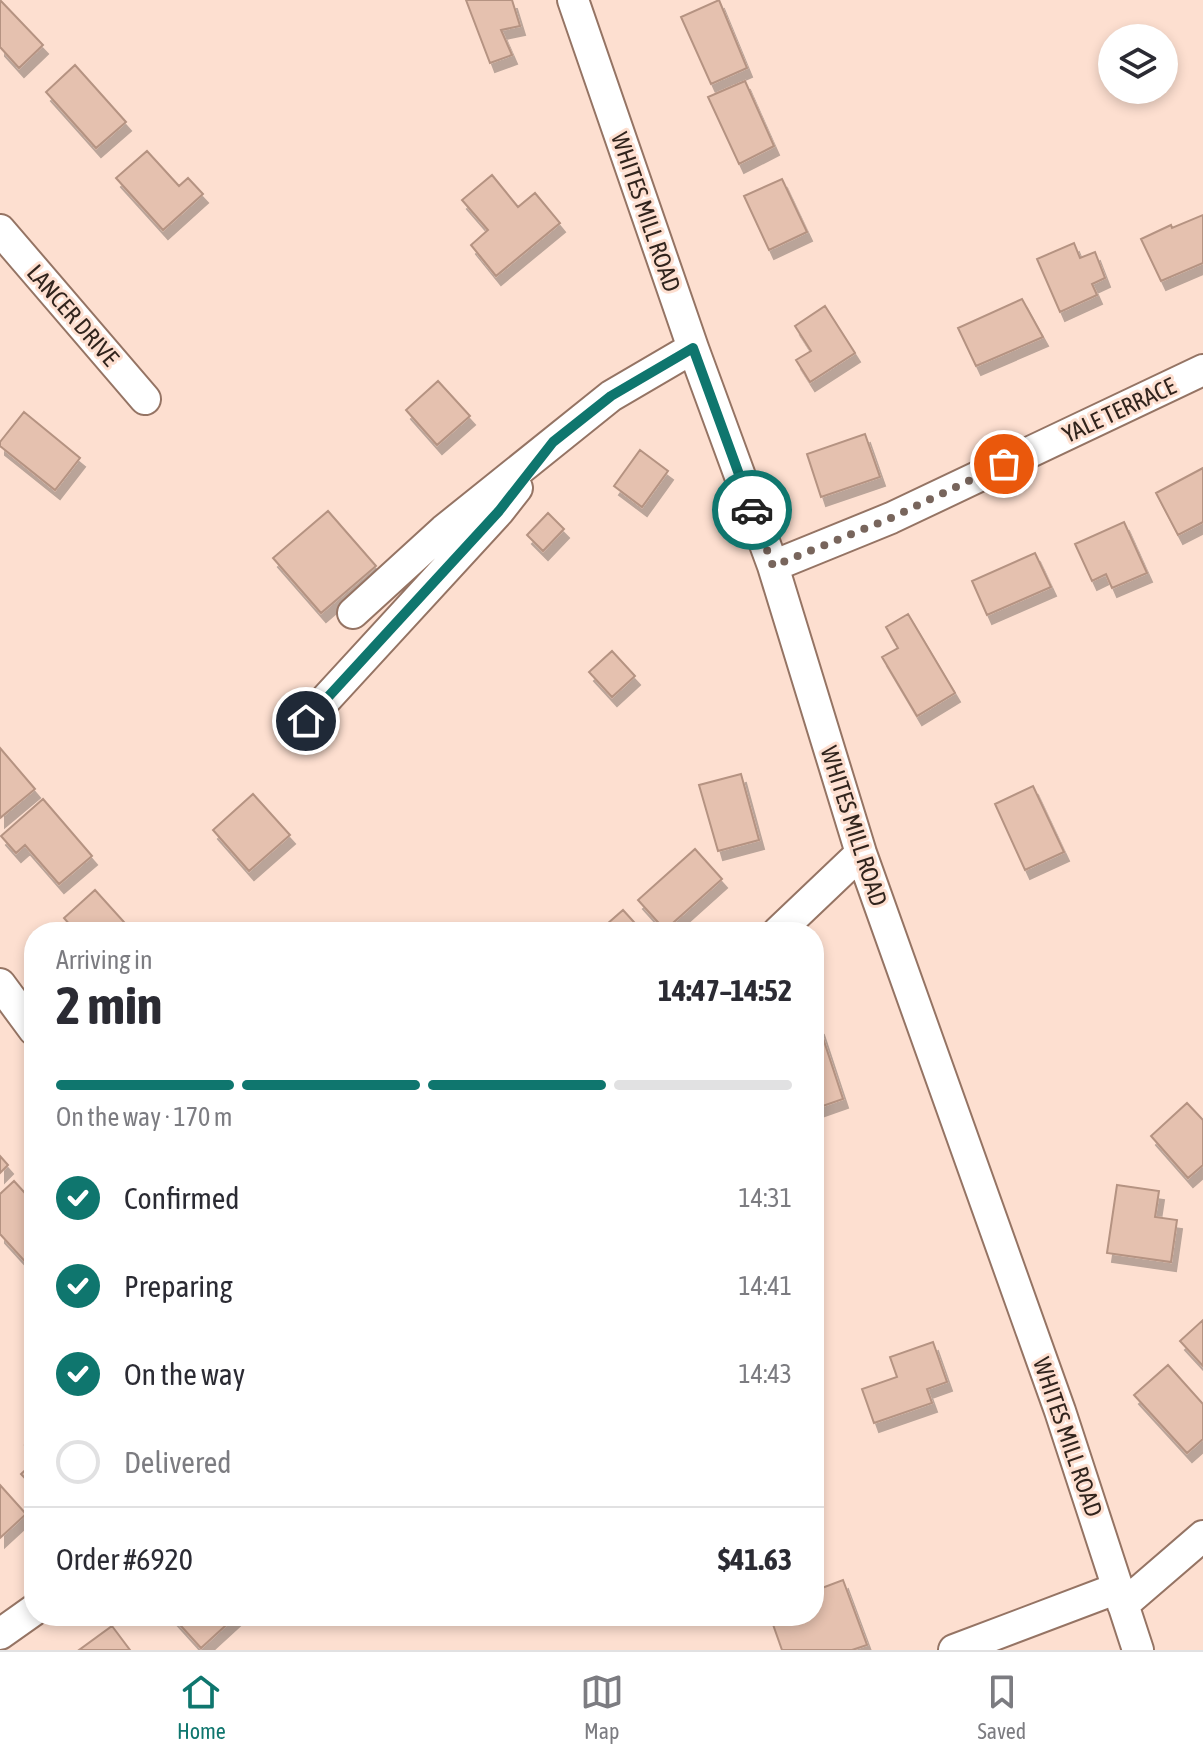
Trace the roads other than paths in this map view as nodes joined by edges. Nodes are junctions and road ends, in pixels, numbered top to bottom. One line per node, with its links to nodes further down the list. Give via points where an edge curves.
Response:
1 (573, 0): 3 (street, WHITES MILL ROAD)
2 (0, 230): 5 (street, LANCER DRIVE)
3 (693, 348): 6 (street, via 611,396); 7 (street, WHITES MILL ROAD)
4 (1203, 370): 7 (street, YALE TERRACE, via 891,518)
5 (145, 399)
6 (553, 442): 8 (street); 9 (street, via 499,511)
7 (773, 566): 10 (street, WHITES MILL ROAD)
8 (353, 613)
9 (306, 721)
10 (861, 853): 11 (street); 15 (street, WHITES MILL ROAD, via 1060,1411)
11 (789, 922)
12 (0, 984): 13 (street)
13 (24, 1016)
14 (1203, 1536): 15 (street)
15 (1120, 1597): 18 (street); 19 (street, WHITES MILL ROAD)
16 (24, 1617): 17 (street)
17 (0, 1634)
18 (954, 1650)
19 (1138, 1650)

